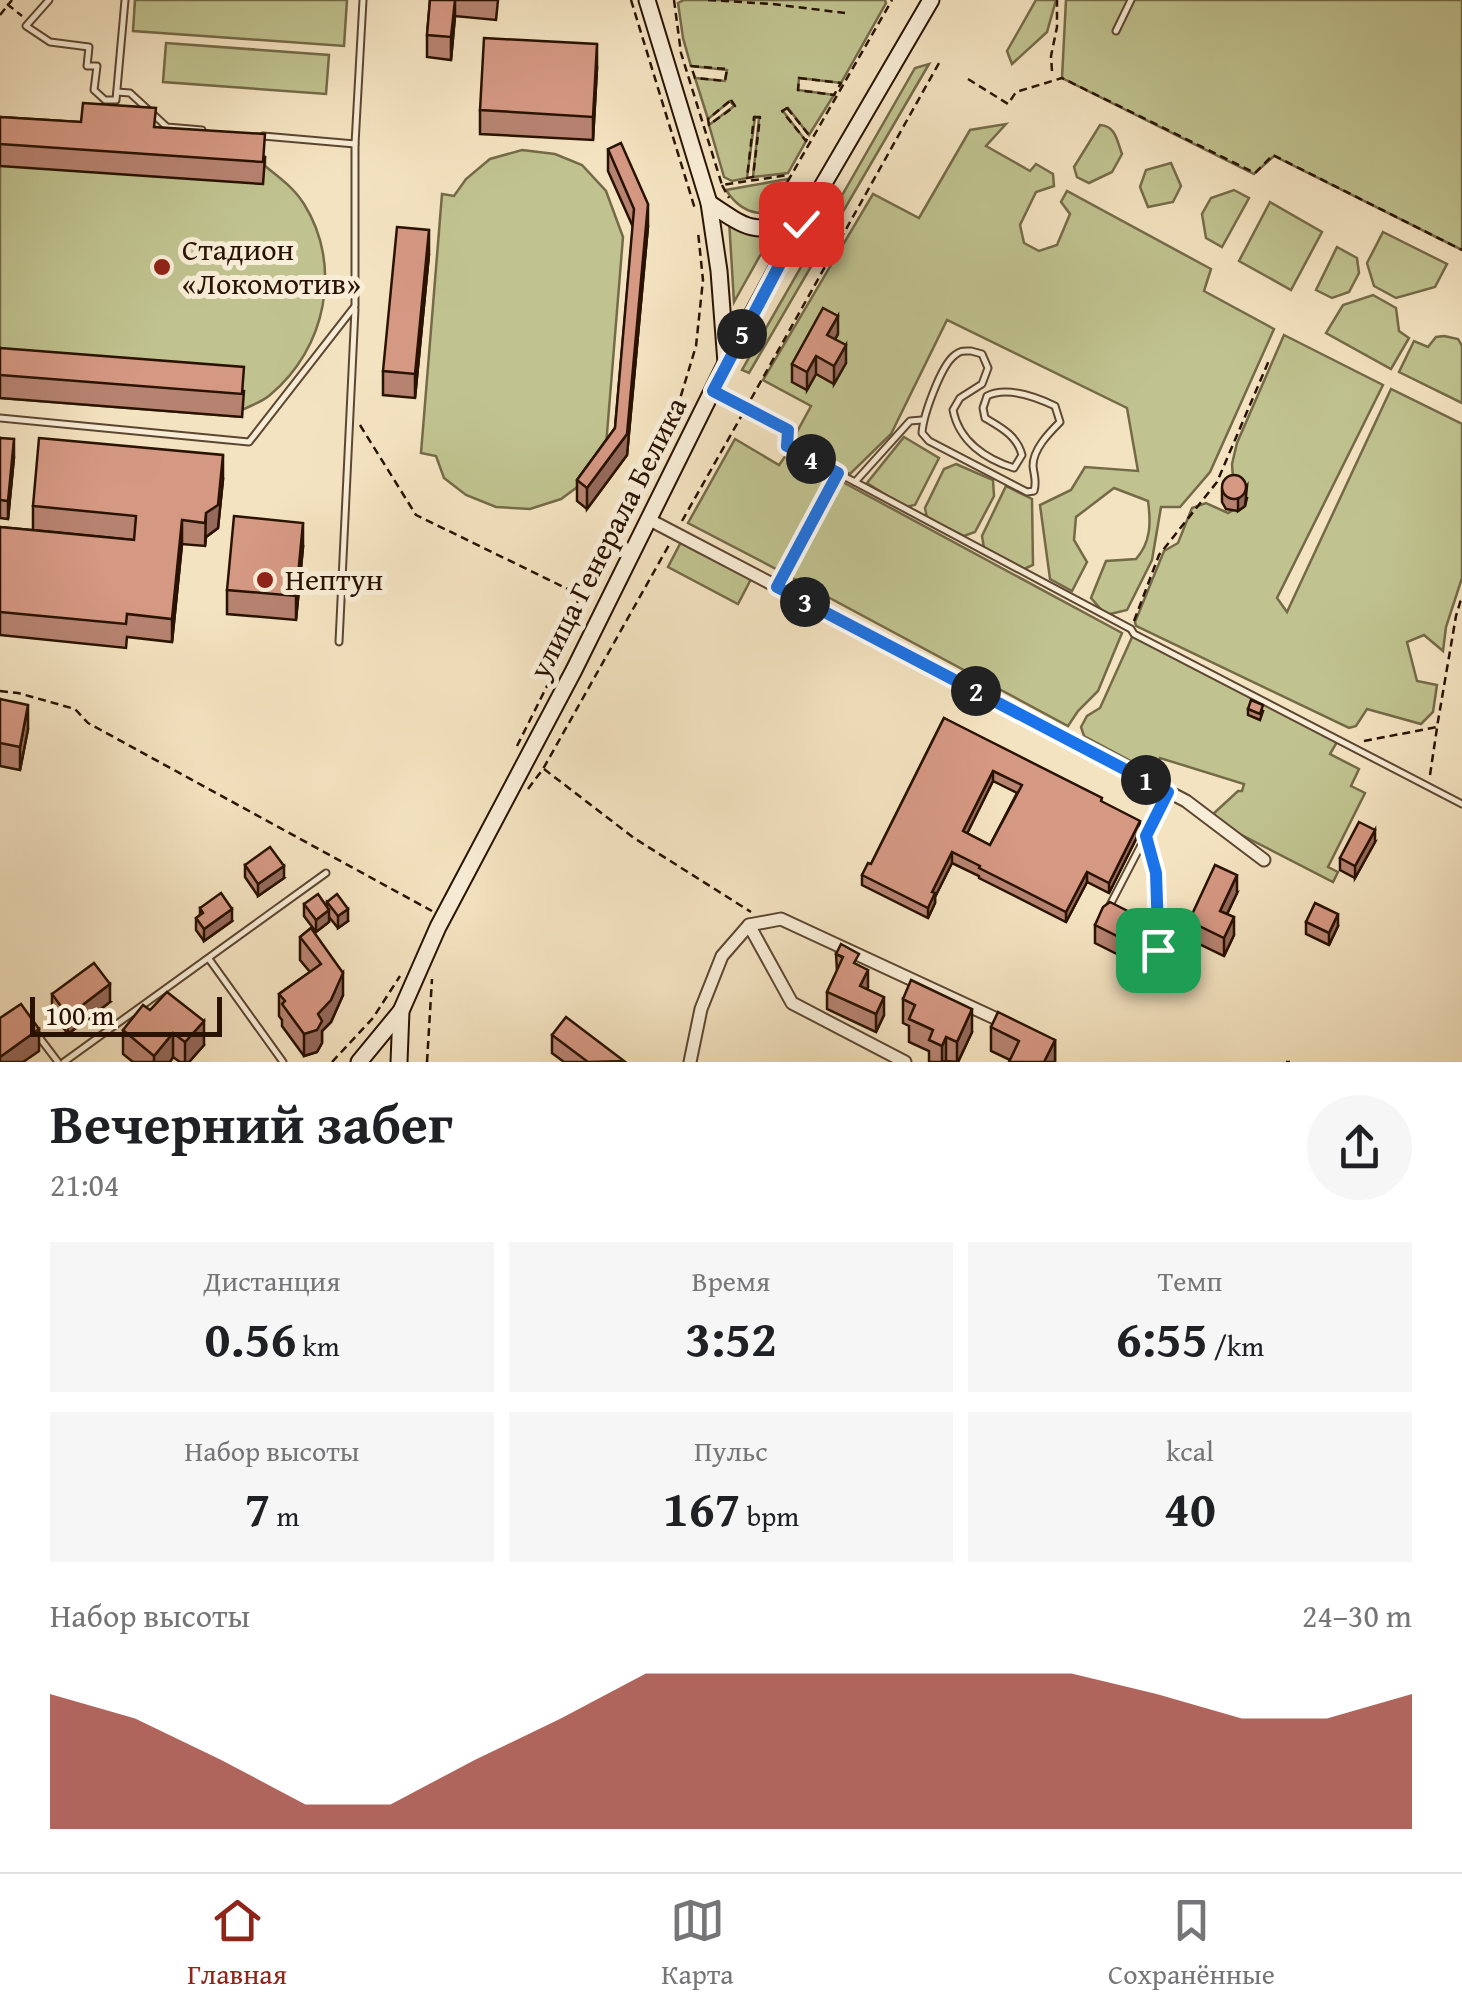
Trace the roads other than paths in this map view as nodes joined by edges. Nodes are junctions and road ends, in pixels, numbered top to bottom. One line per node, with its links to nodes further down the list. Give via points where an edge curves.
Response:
1 (49, 0): 8 (lane, via 26,26 50,42 88,47 87,66 97,66 94,90 105,100 116,100)
2 (125, 0): 8 (lane)
3 (363, 0): 11 (lane)
4 (647, 0): 12 (main road)
5 (931, 0): 13 (main road, улица Генерала Белика)
6 (1131, 0): 7 (lane)
7 (1116, 31)
8 (117, 92): 9 (lane, via 130,93 166,127)
9 (204, 130)
10 (261, 136): 11 (lane)
11 (355, 144): 14 (lane)
12 (710, 203): 13 (main road, via 742,226); 15 (main road)
13 (801, 224): 15 (main road, улица Генерала Белика)
14 (355, 306): 17 (lane, via 248,442); 21 (lane)
15 (726, 363): 16 (main road, улица Генерала Белика)
16 (713, 391): 19 (lane, via 788,430 787,446); 20 (main road, улица Генерала Белика)
17 (0, 418)
18 (922, 420): 18 (lane, via 929,441 1027,492 1036,485 1036,452 1060,422 1055,406 997,391 987,396 985,418 1008,431 1022,456 1014,468 982,453 965,438 953,410 982,384 988,368 982,354 972,351 952,358); 19 (lane, via 910,421)
19 (855, 482): 23 (lane)
20 (648, 519): 22 (street); 29 (main road, улица Генерала Белика, via 574,670 435,919)
21 (338, 642)
22 (1168, 792): 24 (street); 26 (lane)
23 (1462, 804)
24 (1264, 860)
25 (326, 873): 28 (lane)
26 (1103, 918)
27 (750, 925): 30 (street, via 781,920); 36 (street, via 722,956); 37 (street, via 792,1002)
28 (209, 959): 32 (lane); 33 (lane)
29 (401, 1012): 34 (main road); 35 (main road, улица Генерала Белика)
30 (998, 1020)
31 (27, 1021): 32 (lane)
32 (61, 1062)
33 (283, 1062)
34 (358, 1062)
35 (399, 1062)
36 (690, 1062)
37 (905, 1062)

